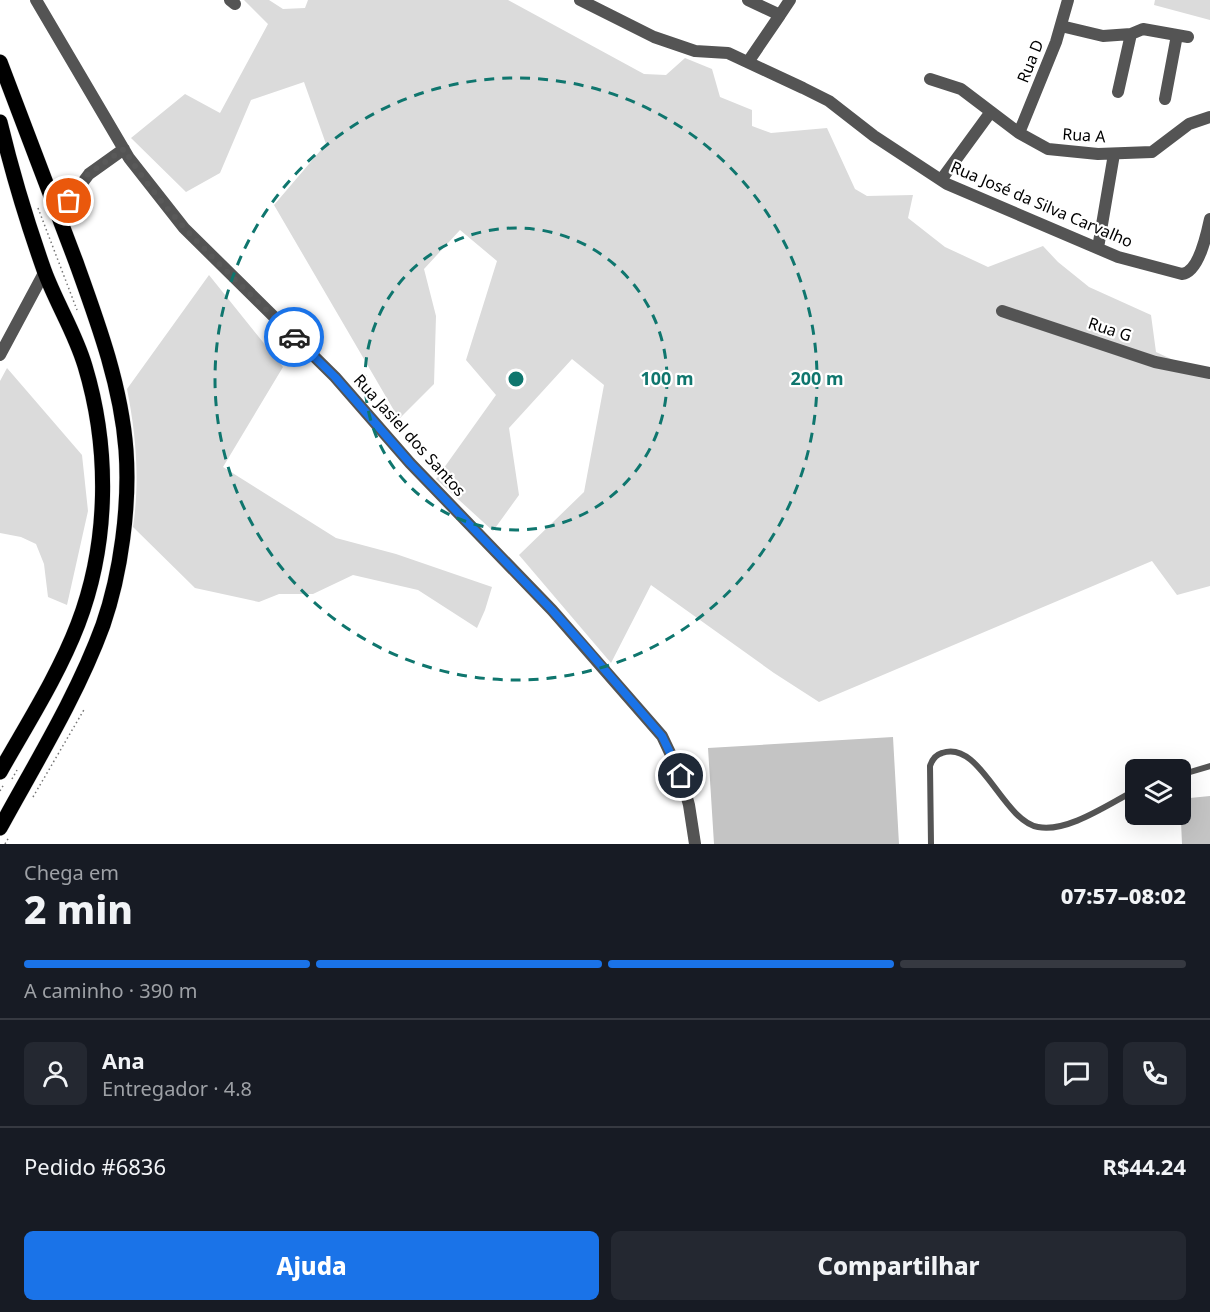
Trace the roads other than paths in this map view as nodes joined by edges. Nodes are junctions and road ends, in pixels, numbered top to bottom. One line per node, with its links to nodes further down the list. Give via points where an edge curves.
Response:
1 (36, 0): 18 (street, Rua Jasiel dos Santos)
2 (580, 0): 10 (street, Rua José da Silva Carvalho, via 654,37 695,51 728,53)
3 (748, 0): 6 (street)
4 (790, 0): 6 (street)
5 (1068, 0): 7 (street, Rua D)
6 (780, 15): 10 (street)
7 (1061, 26): 8 (street, via 1103,36); 17 (street, Rua D)
8 (1131, 34): 12 (street); 13 (street, via 1143,29 1183,36)
9 (0, 62): 21 (main road)
10 (748, 62): 20 (street, Rua José da Silva Carvalho, via 829,101)
11 (930, 79): 14 (street, Rua A, via 961,89)
12 (1118, 92)
13 (1165, 99)
14 (990, 112): 17 (street, Rua A); 20 (street)
15 (1210, 117): 19 (street, Rua A, via 1189,124 1152,152)
16 (0, 122): 24 (main road)
17 (1019, 133): 19 (street, Rua A, via 1048,148)
18 (124, 149): 21 (street, via 88,174); 33 (street, Rua Jasiel dos Santos, via 184,228 335,377 410,463 552,610 662,736 681,776)
19 (1114, 154): 23 (street)
20 (941, 180): 23 (street, Rua José da Silva Carvalho)
21 (59, 214): 29 (main road, via 113,373 126,451 126,506 114,585 87,664)
22 (1210, 219): 23 (street, Rua José da Silva Carvalho, via 1204,244 1192,269 1185,274)
23 (1098, 248)
24 (45, 271): 26 (street); 29 (main road, via 81,356 93,396 102,442 101,517 88,592 78,624)
25 (1002, 311): 27 (street, Rua G, via 1155,362)
26 (0, 355)
27 (1210, 372)
28 (1210, 766): 30 (lane)
29 (13, 771): 32 (main road)
30 (1191, 772)
31 (1125, 796): 34 (lane, via 1060,826 1037,827 1026,823 967,757 956,751 940,753 930,766)
32 (5, 831)
33 (694, 844)
34 (931, 844)

